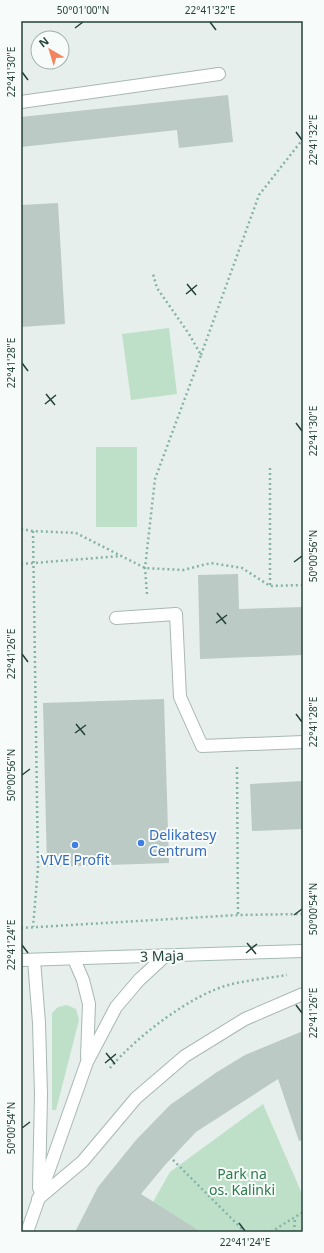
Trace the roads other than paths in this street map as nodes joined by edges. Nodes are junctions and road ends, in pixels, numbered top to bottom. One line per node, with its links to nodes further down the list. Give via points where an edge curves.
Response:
1 (219, 74): 2 (street)
2 (21, 102)
3 (116, 618): 4 (street, via 176,614 180,697 202,746)
4 (303, 742)
5 (303, 951): 6 (street, 3 Maja)
6 (165, 956): 7 (street, 3 Maja); 11 (street, via 139,980 116,1008)
7 (74, 959): 9 (street, 3 Maja); 11 (street, via 89,1004)
8 (21, 960): 9 (street, 3 Maja)
9 (34, 960): 12 (street, via 41,1087)
10 (303, 994): 12 (street, via 245,1019 186,1056 136,1098 83,1161)
11 (87, 1062): 12 (street)
12 (38, 1199): 13 (street)
13 (27, 1232)

